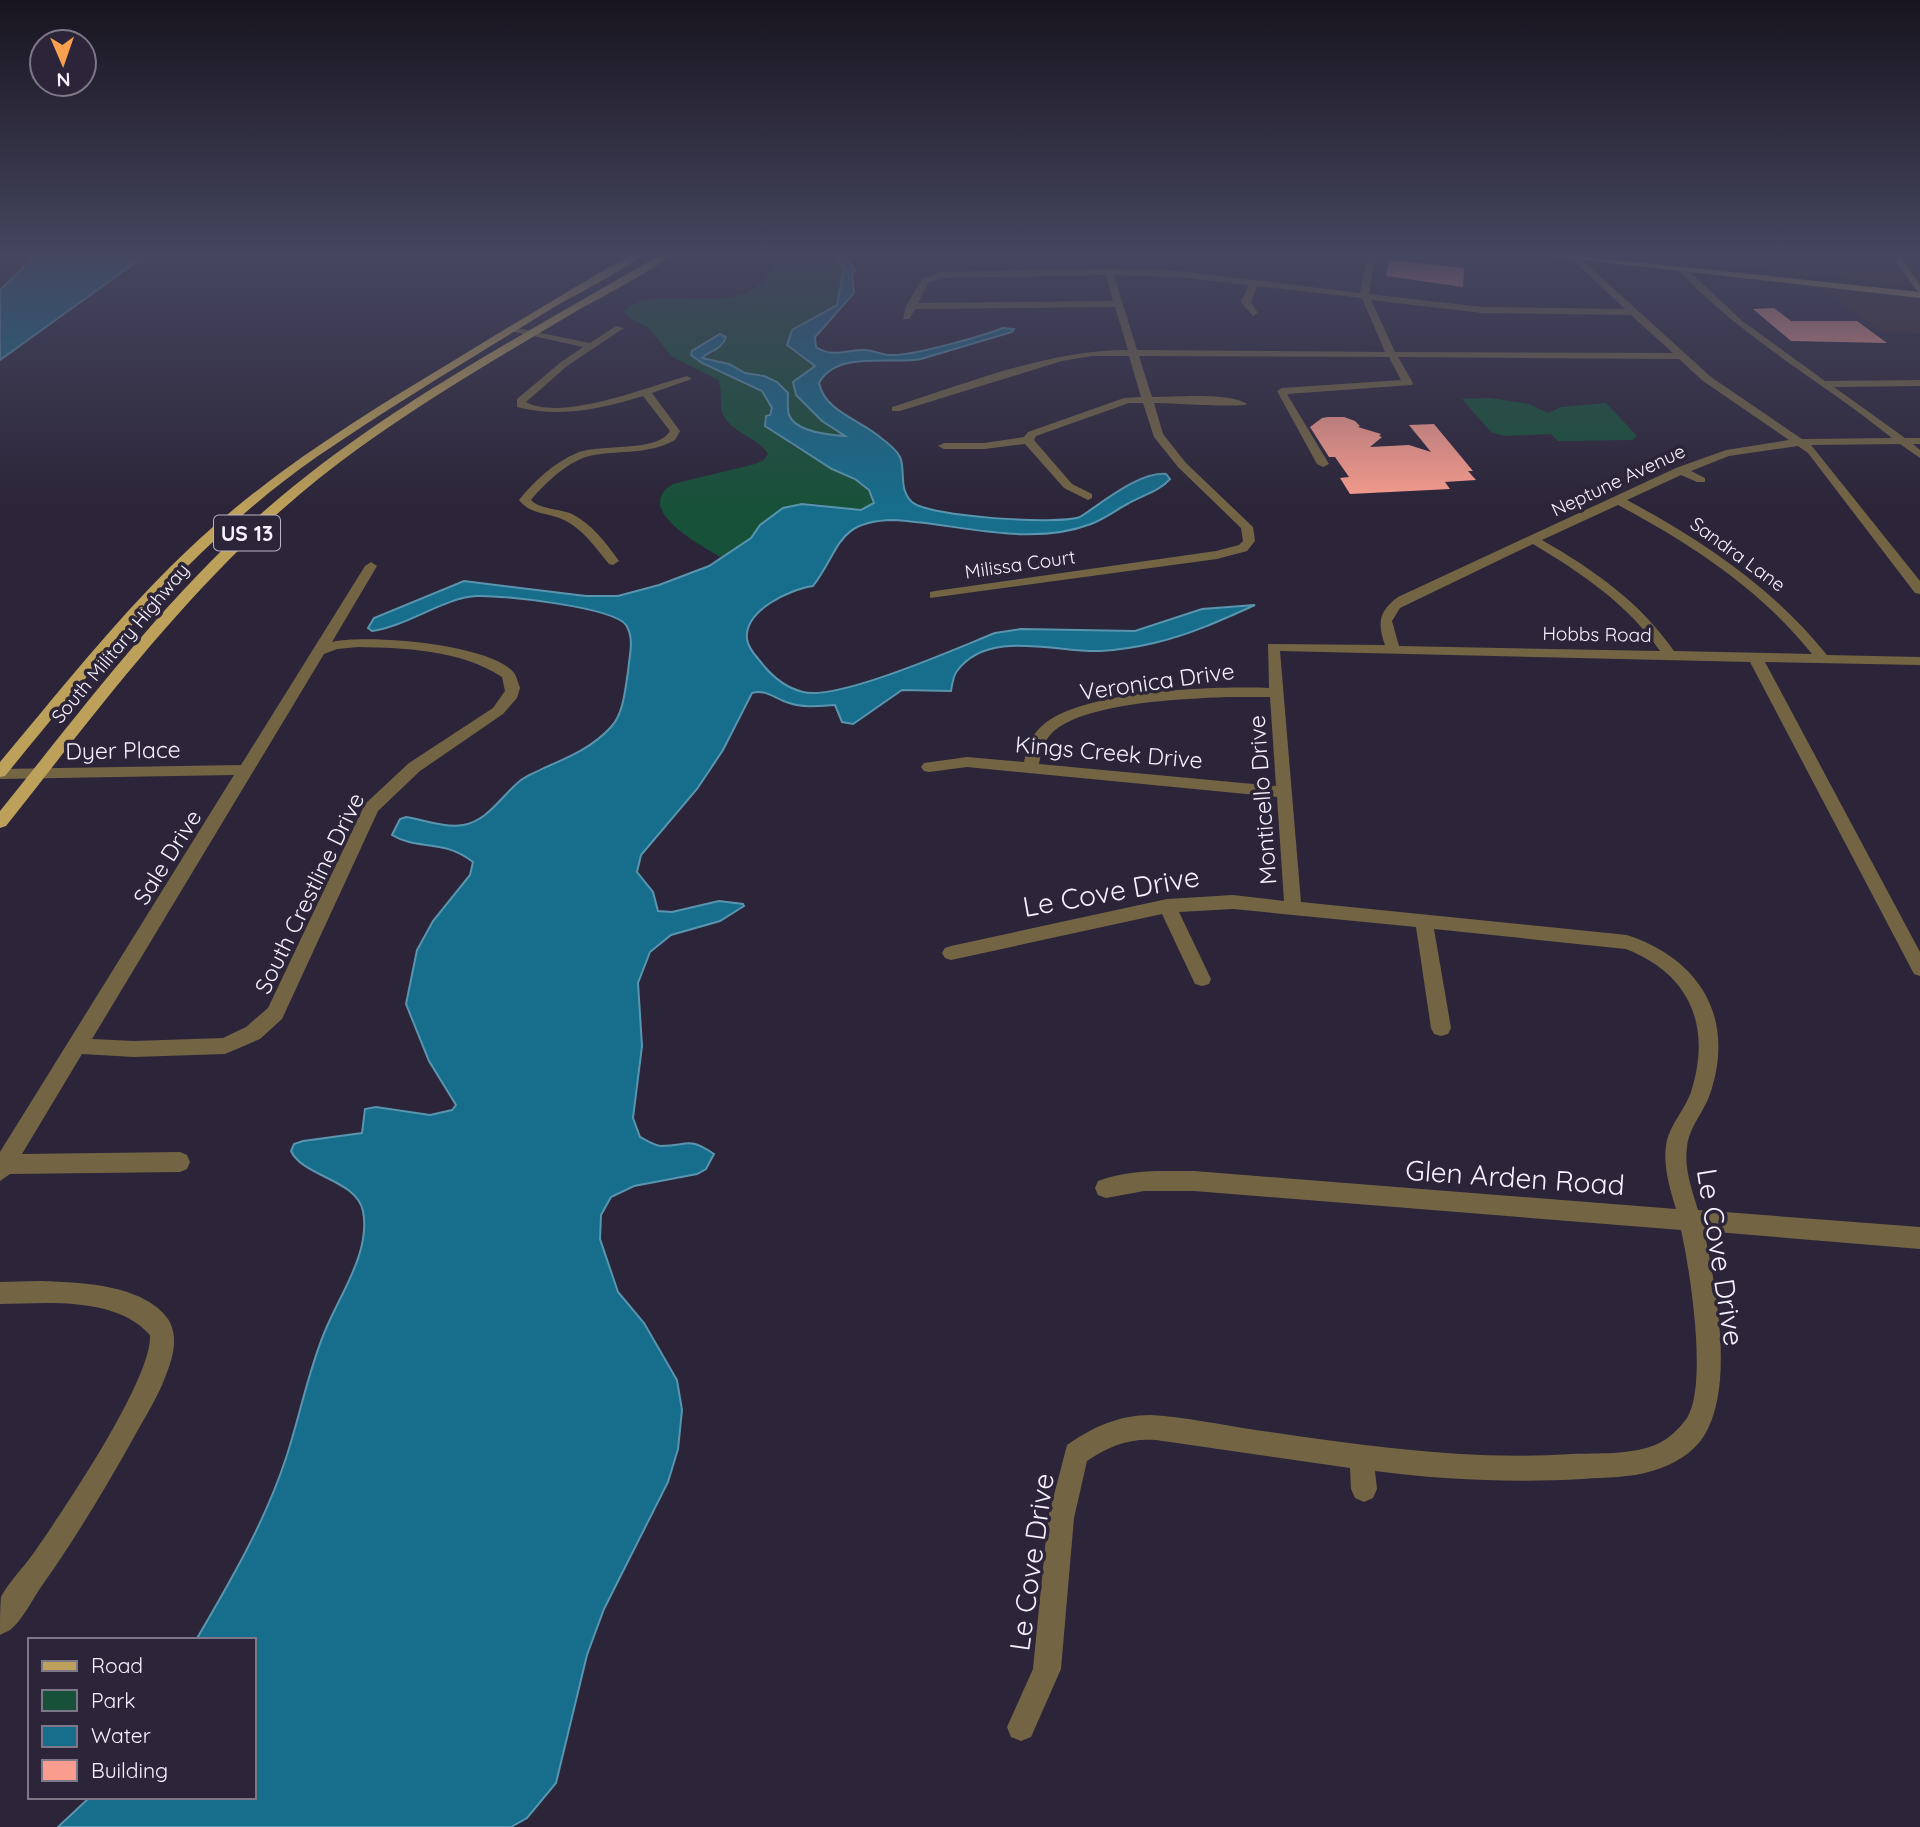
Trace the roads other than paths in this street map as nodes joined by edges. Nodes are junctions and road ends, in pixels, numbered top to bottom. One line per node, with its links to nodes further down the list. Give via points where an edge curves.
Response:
1 (499, 337): 19 (main road, South Military Highway / US 13)
2 (529, 337): 21 (main road, South Military Highway / US 13)
3 (545, 337): 9 (street)
4 (606, 337): 9 (street)
5 (1130, 337): 10 (street)
6 (1383, 337): 11 (street)
7 (1662, 337): 12 (street)
8 (1758, 337): 15 (street)
9 (592, 346): 16 (street, via 521,405 562,410)
10 (1135, 352): 11 (street); 17 (street); 20 (street, via 1061,358)
11 (1392, 354): 12 (street); 28 (street, via 1407,384 1281,393)
12 (1682, 356): 25 (street, via 1722,390)
13 (687, 379): 16 (street)
14 (1920, 383): 15 (street)
15 (1824, 384): 23 (street)
16 (645, 391): 34 (street, via 675,431 666,441 579,455 525,500 531,507 578,521)
17 (1146, 399): 18 (street); 22 (street, via 1122,401 1032,434); 37 (street, Milissa Court, via 1165,446 1247,527 1250,537 1246,545 1231,552)
18 (1242, 404)
19 (385, 405): 21 (street); 51 (main road, South Military Highway / US 13, via 269,487 178,567 107,642)
20 (896, 409)
21 (408, 410): 52 (main road, South Military Highway / US 13, via 308,481 202,576 143,642)
22 (1028, 440): 26 (street); 31 (street, via 1068,486)
23 (1904, 441): 24 (street, Neptune Avenue); 25 (street, Neptune Avenue); 27 (street)
24 (1920, 441)
25 (1802, 443): 29 (street, Neptune Avenue, via 1738,450); 36 (street, via 1822,460)
26 (944, 446)
27 (1920, 455)
28 (1323, 464)
29 (1680, 470): 30 (street); 32 (street, Neptune Avenue)
30 (1701, 480)
31 (1088, 496)
32 (1616, 499): 33 (street, Neptune Avenue); 43 (street, Sandra Lane, via 1740,575 1782,611)
33 (1532, 539): 39 (street, Neptune Avenue, via 1391,608 1385,629); 41 (street, via 1609,588)
34 (613, 561)
35 (372, 566): 40 (street, Sale Drive)
36 (1920, 590)
37 (935, 595)
38 (1273, 647): 39 (street, Hobbs Road); 45 (street, Monticello Drive)
39 (1393, 649): 41 (street, Hobbs Road)
40 (322, 650): 50 (street, Sale Drive); 62 (street, South Crestline Drive, via 357,643 440,650 503,669 513,687 498,711 415,767 371,808 275,1013 265,1024 240,1041 210,1049)
41 (1669, 654): 42 (street, Hobbs Road)
42 (1755, 657): 43 (street, Hobbs Road); 59 (street)
43 (1823, 659): 44 (street, Hobbs Road)
44 (1920, 662)
45 (1277, 693): 46 (street, Monticello Drive); 49 (street, Veronica Drive, via 1205,693 1080,712 1041,735)
46 (1281, 750): 47 (street); 53 (street, Monticello Drive)
47 (1299, 751)
48 (929, 767): 49 (street, Kings Creek Drive, via 967,762)
49 (1031, 767): 53 (street, Kings Creek Drive)
50 (247, 770): 52 (street, Dyer Place); 62 (street, Sale Drive)
51 (0, 773): 52 (street, Dyer Place)
52 (39, 774): 54 (main road, South Military Highway / US 13)
53 (1284, 792): 56 (street, Monticello Drive)
54 (0, 822)
55 (1167, 906): 56 (street, Le Cove Drive, via 1233,902); 58 (street, Le Cove Drive); 60 (street)
56 (1293, 907): 57 (street, Le Cove Drive)
57 (1423, 921): 61 (street); 66 (street, Le Cove Drive, via 1627,942 1658,953 1689,979 1699,1000 1708,1046 1699,1095 1677,1139 1678,1182)
58 (951, 953)
59 (1920, 969)
60 (1202, 979)
61 (1441, 1028)
62 (77, 1046): 64 (street, Sale Drive)
63 (180, 1162): 64 (street)
64 (1, 1167)
65 (1106, 1188): 66 (street, Glen Arden Road, via 1144,1181 1194,1181)
66 (1690, 1221): 67 (street, Glen Arden Road); 69 (street, Le Cove Drive, via 1701,1286 1708,1384 1698,1422 1669,1452 1643,1461 1480,1469)
67 (1920, 1238)
68 (0, 1293): 71 (street, via 73,1294 110,1300 150,1316 162,1336 154,1376 103,1469)
69 (1362, 1458): 70 (street); 72 (street, Le Cove Drive, via 1147,1427 1106,1433 1076,1454 1061,1518 1047,1669)
70 (1364, 1489)
71 (0, 1621)
72 (1021, 1727)

